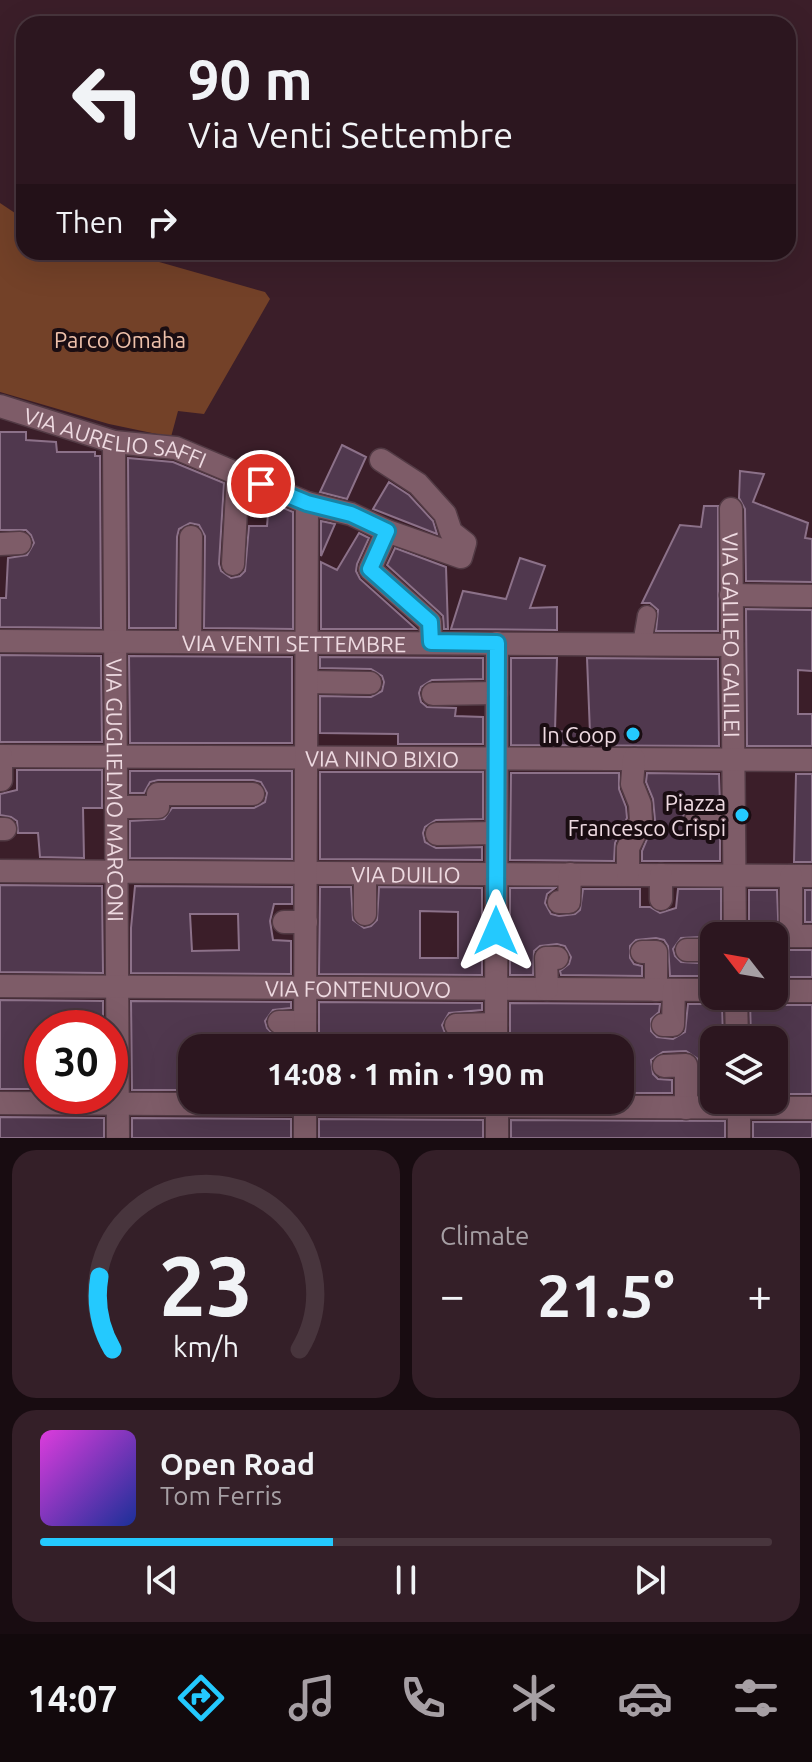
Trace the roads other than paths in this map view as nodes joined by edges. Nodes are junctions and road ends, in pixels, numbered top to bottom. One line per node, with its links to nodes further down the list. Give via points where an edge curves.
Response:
1 (0, 406): 3 (street, VIA AURELIO SAFFI)
2 (0, 414): 3 (street)
3 (26, 415): 4 (street, VIA AURELIO SAFFI)
4 (114, 442): 6 (street, VIA AURELIO SAFFI, via 176,448); 16 (street, VIA GUGLIELMO MARCONI)
5 (381, 460): 9 (street, VIA AURELIO SAFFI, via 418,484 445,514 451,532 465,543 461,557)
6 (238, 475): 7 (street, VIA AURELIO SAFFI); 11 (street)
7 (307, 503): 9 (street, VIA AURELIO SAFFI, via 351,514); 18 (street)
8 (731, 509): 12 (street, VIA GALILEO GALILEI)
9 (387, 531): 19 (street, via 370,569 430,622)
10 (191, 537): 17 (street)
11 (233, 564)
12 (731, 595): 13 (street); 22 (street, VIA GALILEO GALILEI)
13 (812, 596)
14 (647, 615): 21 (street)
15 (0, 641): 16 (street, VIA VENTI SETTEMBRE)
16 (115, 641): 17 (street, VIA VENTI SETTEMBRE); 28 (street, VIA GUGLIELMO MARCONI)
17 (190, 641): 18 (street, VIA VENTI SETTEMBRE)
18 (307, 642): 19 (street, VIA VENTI SETTEMBRE); 23 (street)
19 (431, 642): 20 (street, VIA VENTI SETTEMBRE)
20 (497, 643): 21 (street, VIA VENTI SETTEMBRE); 25 (street)
21 (642, 644): 22 (street, VIA VENTI SETTEMBRE)
22 (732, 645): 32 (street, VIA GALILEO GALILEI)
23 (307, 682): 24 (street); 29 (street)
24 (370, 683)
25 (497, 693): 26 (street); 30 (street)
26 (433, 694)
27 (0, 756): 28 (street, VIA NINO BIXIO); 34 (street)
28 (116, 757): 29 (street, VIA NINO BIXIO); 36 (street, VIA GUGLIELMO MARCONI)
29 (306, 758): 30 (street, VIA NINO BIXIO); 43 (street)
30 (496, 759): 31 (street, VIA NINO BIXIO); 39 (street)
31 (634, 759): 32 (street, VIA NINO BIXIO); 47 (street, via 632,784 641,821 628,848)
32 (733, 760): 33 (street, VIA NINO BIXIO); 38 (street, VIA GALILEO GALILEI)
33 (812, 760)
34 (1, 780)
35 (253, 794): 36 (street, via 158,794 158,807)
36 (116, 807): 42 (street, VIA GUGLIELMO MARCONI)
37 (697, 817): 38 (street)
38 (734, 818): 49 (street, VIA GALILEO GALILEI)
39 (496, 833): 40 (street); 45 (street)
40 (437, 834)
41 (0, 871): 42 (street, VIA DUILIO)
42 (116, 873): 43 (street, VIA DUILIO); 61 (street, VIA GUGLIELMO MARCONI)
43 (306, 874): 44 (street, VIA DUILIO); 62 (street, via 295,922)
44 (365, 874): 45 (street, VIA DUILIO); 53 (street)
45 (496, 874): 46 (street, VIA DUILIO); 63 (street)
46 (570, 874): 47 (street, VIA DUILIO); 52 (street, via 569,902)
47 (628, 874): 48 (street, VIA DUILIO)
48 (661, 875): 49 (street, VIA DUILIO); 51 (street)
49 (734, 875): 50 (street, VIA DUILIO); 54 (street)
50 (802, 876): 55 (street, via 791,936)
51 (661, 899)
52 (559, 902)
53 (365, 914)
54 (735, 922)
55 (812, 936)
56 (687, 950): 57 (street)
57 (700, 950)
58 (642, 952): 65 (street, via 656,952)
59 (557, 958): 64 (street, via 546,958)
60 (0, 986): 61 (street, VIA FONTENUOVO)
61 (117, 986): 62 (street, VIA FONTENUOVO); 69 (street, VIA GUGLIELMO MARCONI)
62 (306, 987): 63 (street, VIA FONTENUOVO, via 363,979); 71 (street)
63 (496, 988): 64 (street, VIA FONTENUOVO); 72 (street)
64 (547, 989): 65 (street, VIA FONTENUOVO)
65 (665, 990): 66 (street, VIA FONTENUOVO); 74 (street, via 673,1025)
66 (700, 990)
67 (788, 991): 68 (street)
68 (812, 991)
69 (117, 1010)
70 (279, 1022): 71 (street)
71 (305, 1022): 75 (street)
72 (496, 1024): 73 (street); 76 (street)
73 (456, 1025)
74 (663, 1025)
75 (305, 1034)
76 (496, 1034)
77 (664, 1066): 85 (street, via 686,1065)
78 (0, 1103): 79 (street)
79 (24, 1103)
80 (178, 1103): 81 (street)
81 (128, 1104)
82 (634, 1107): 85 (street)
83 (700, 1107): 85 (street)
84 (788, 1107): 86 (street)
85 (686, 1108)
86 (812, 1108)
87 (117, 1114): 91 (street, VIA GUGLIELMO MARCONI)
88 (305, 1114): 92 (street)
89 (497, 1114): 93 (street)
90 (739, 1114): 94 (street)
91 (118, 1138)
92 (305, 1138)
93 (497, 1138)
94 (739, 1138)

